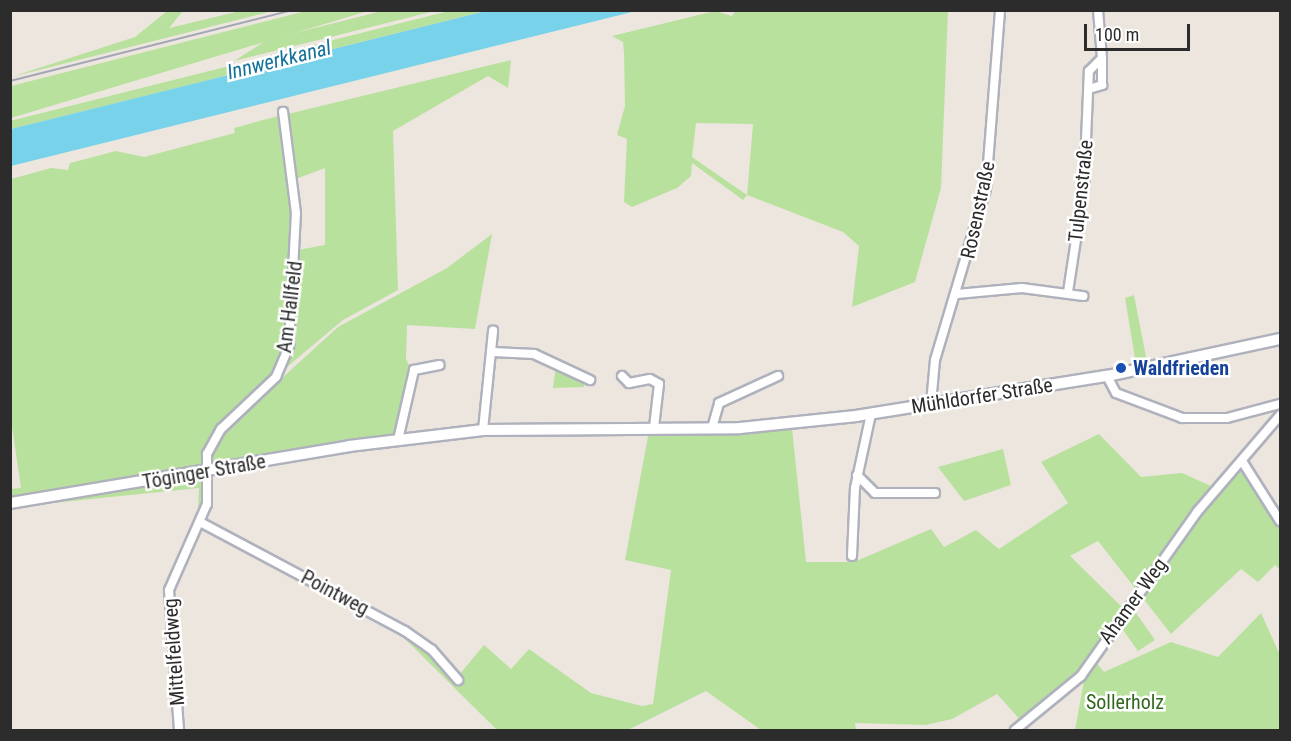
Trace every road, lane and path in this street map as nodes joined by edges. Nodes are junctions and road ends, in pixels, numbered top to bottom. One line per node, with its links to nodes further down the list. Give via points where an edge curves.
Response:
1 (1000, 10): 7 (street, Rosenstraße, via 988,179)
2 (1098, 10): 3 (street, Tulpenstraße)
3 (1102, 61): 4 (street, Tulpenstraße, via 1089,71); 4 (street, Tulpenstraße, via 1102,85)
4 (1089, 89): 6 (street, Tulpenstraße, via 1084,188)
5 (283, 112): 27 (street, Am Hallfeld, via 296,213 289,346 276,377 212,441)
6 (1068, 292): 7 (street, via 1022,288); 8 (street)
7 (957, 294): 17 (street, Rosenstraße, via 935,360)
8 (1083, 296)
9 (494, 331): 11 (street)
10 (1281, 339): 15 (street, Mühldorfer Straße)
11 (493, 352): 16 (street, via 534,354); 24 (street)
12 (440, 365): 25 (street, via 414,369)
13 (622, 376): 22 (street, via 629,384 650,379 659,384)
14 (778, 376): 23 (street, via 718,403)
15 (1107, 376): 17 (street, Mühldorfer Straße); 18 (street, via 1116,393 1182,418 1227,418)
16 (590, 380)
17 (931, 404): 19 (street, Mühldorfer Straße)
18 (1281, 404)
19 (870, 414): 21 (street, Mühldorfer Straße); 28 (street)
20 (1281, 415): 26 (street, Ahamer Weg)
21 (856, 416): 23 (street, Töginger Straße)
22 (654, 427): 23 (street, Töginger Straße); 24 (street, Töginger Straße)
23 (712, 428)
24 (483, 430): 25 (street, Töginger Straße)
25 (398, 440): 27 (street, Töginger Straße)
26 (1242, 461): 31 (street); 36 (street, Ahamer Weg, via 1197,512 1081,676)
27 (207, 473): 30 (street, Töginger Straße); 32 (street, Mittelfeldweg, via 208,497)
28 (857, 475): 29 (street, via 875,493); 33 (street)
29 (935, 493)
30 (10, 502)
31 (1281, 521)
32 (200, 522): 34 (street, Pointweg, via 405,631 432,650); 35 (street, Mittelfeldweg, via 169,590)
33 (852, 556)
34 (458, 680)
35 (179, 730)
36 (1015, 730)

